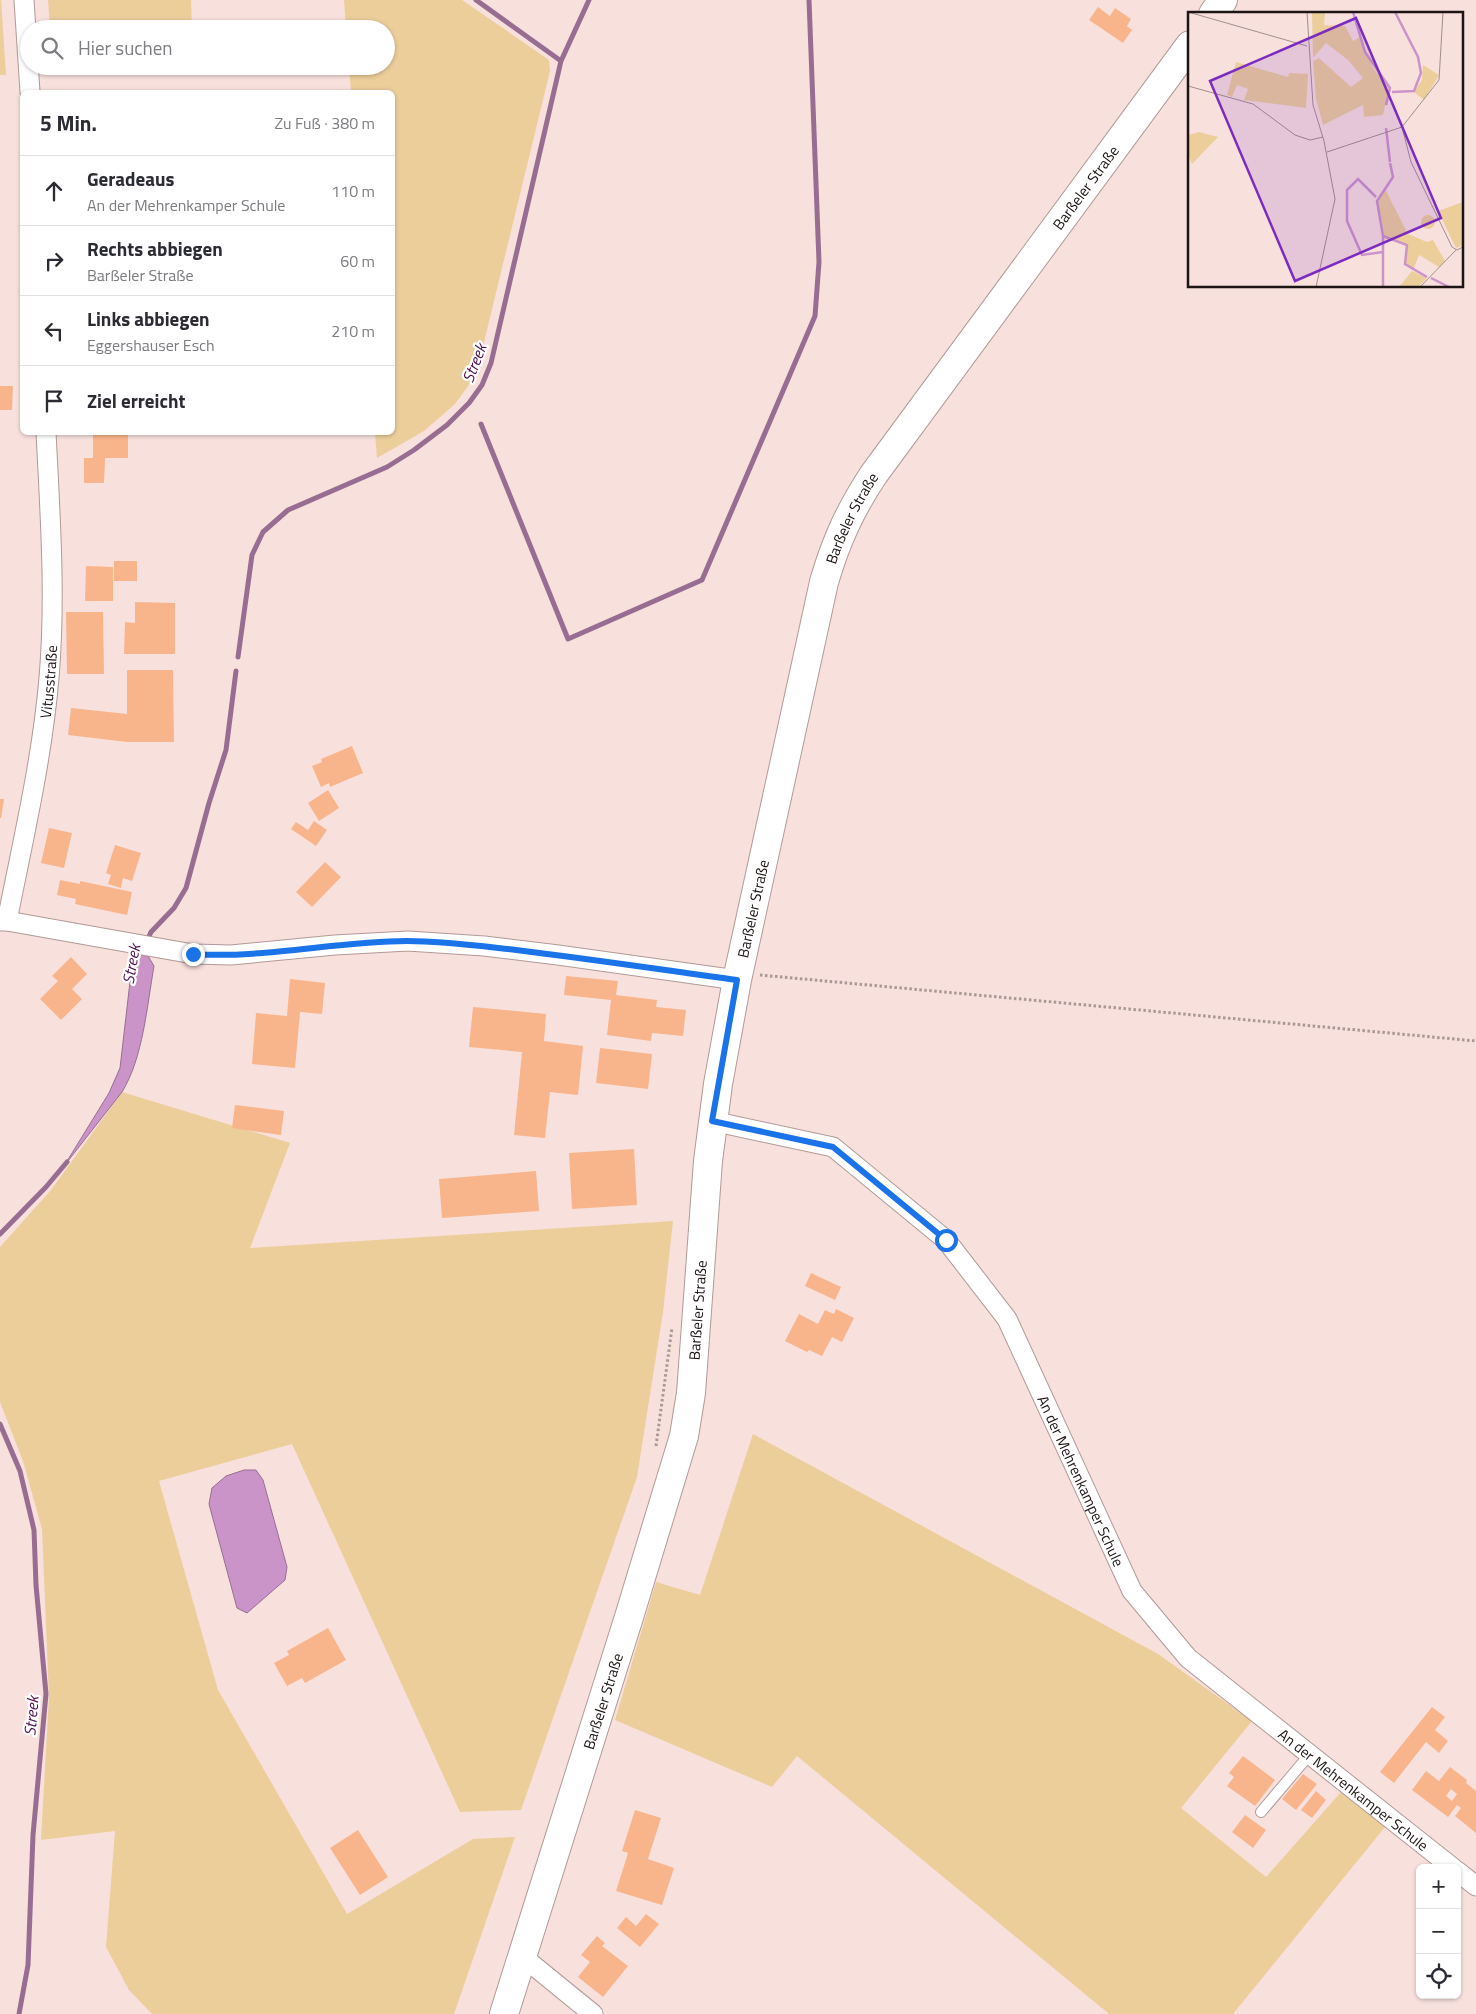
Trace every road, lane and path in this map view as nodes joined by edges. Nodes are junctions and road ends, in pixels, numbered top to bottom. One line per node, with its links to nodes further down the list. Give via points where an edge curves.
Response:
1 (24, 0): 4 (street)
2 (1223, 0): 3 (main road)
3 (1214, 12)
4 (25, 20)
5 (1188, 48): 10 (main road, Barßeler Straße, via 874,474 848,515 824,582)
6 (29, 75): 7 (street)
7 (30, 90)
8 (46, 435): 9 (street, Vitusstraße, via 53,586 49,677 42,745)
9 (4, 921): 10 (street, via 193,954 231,955 417,941)
10 (738, 977): 11 (path); 12 (main road, Barßeler Straße)
11 (1476, 1041)
12 (712, 1121): 15 (street, An der Mehrenkamper Schule, via 833,1147 946,1240 1007,1319 1132,1591 1188,1658); 20 (main road, Barßeler Straße, via 691,1393 684,1436)
13 (672, 1326): 14 (path)
14 (656, 1450)
15 (1310, 1754): 16 (lane); 17 (street, An der Mehrenkamper Schule)
16 (1261, 1812)
17 (1448, 1864)
18 (1461, 1874): 19 (street)
19 (1476, 1886)
20 (523, 1957): 21 (main road, Barßeler Straße); 22 (street)
21 (504, 2014)
22 (593, 2014)

